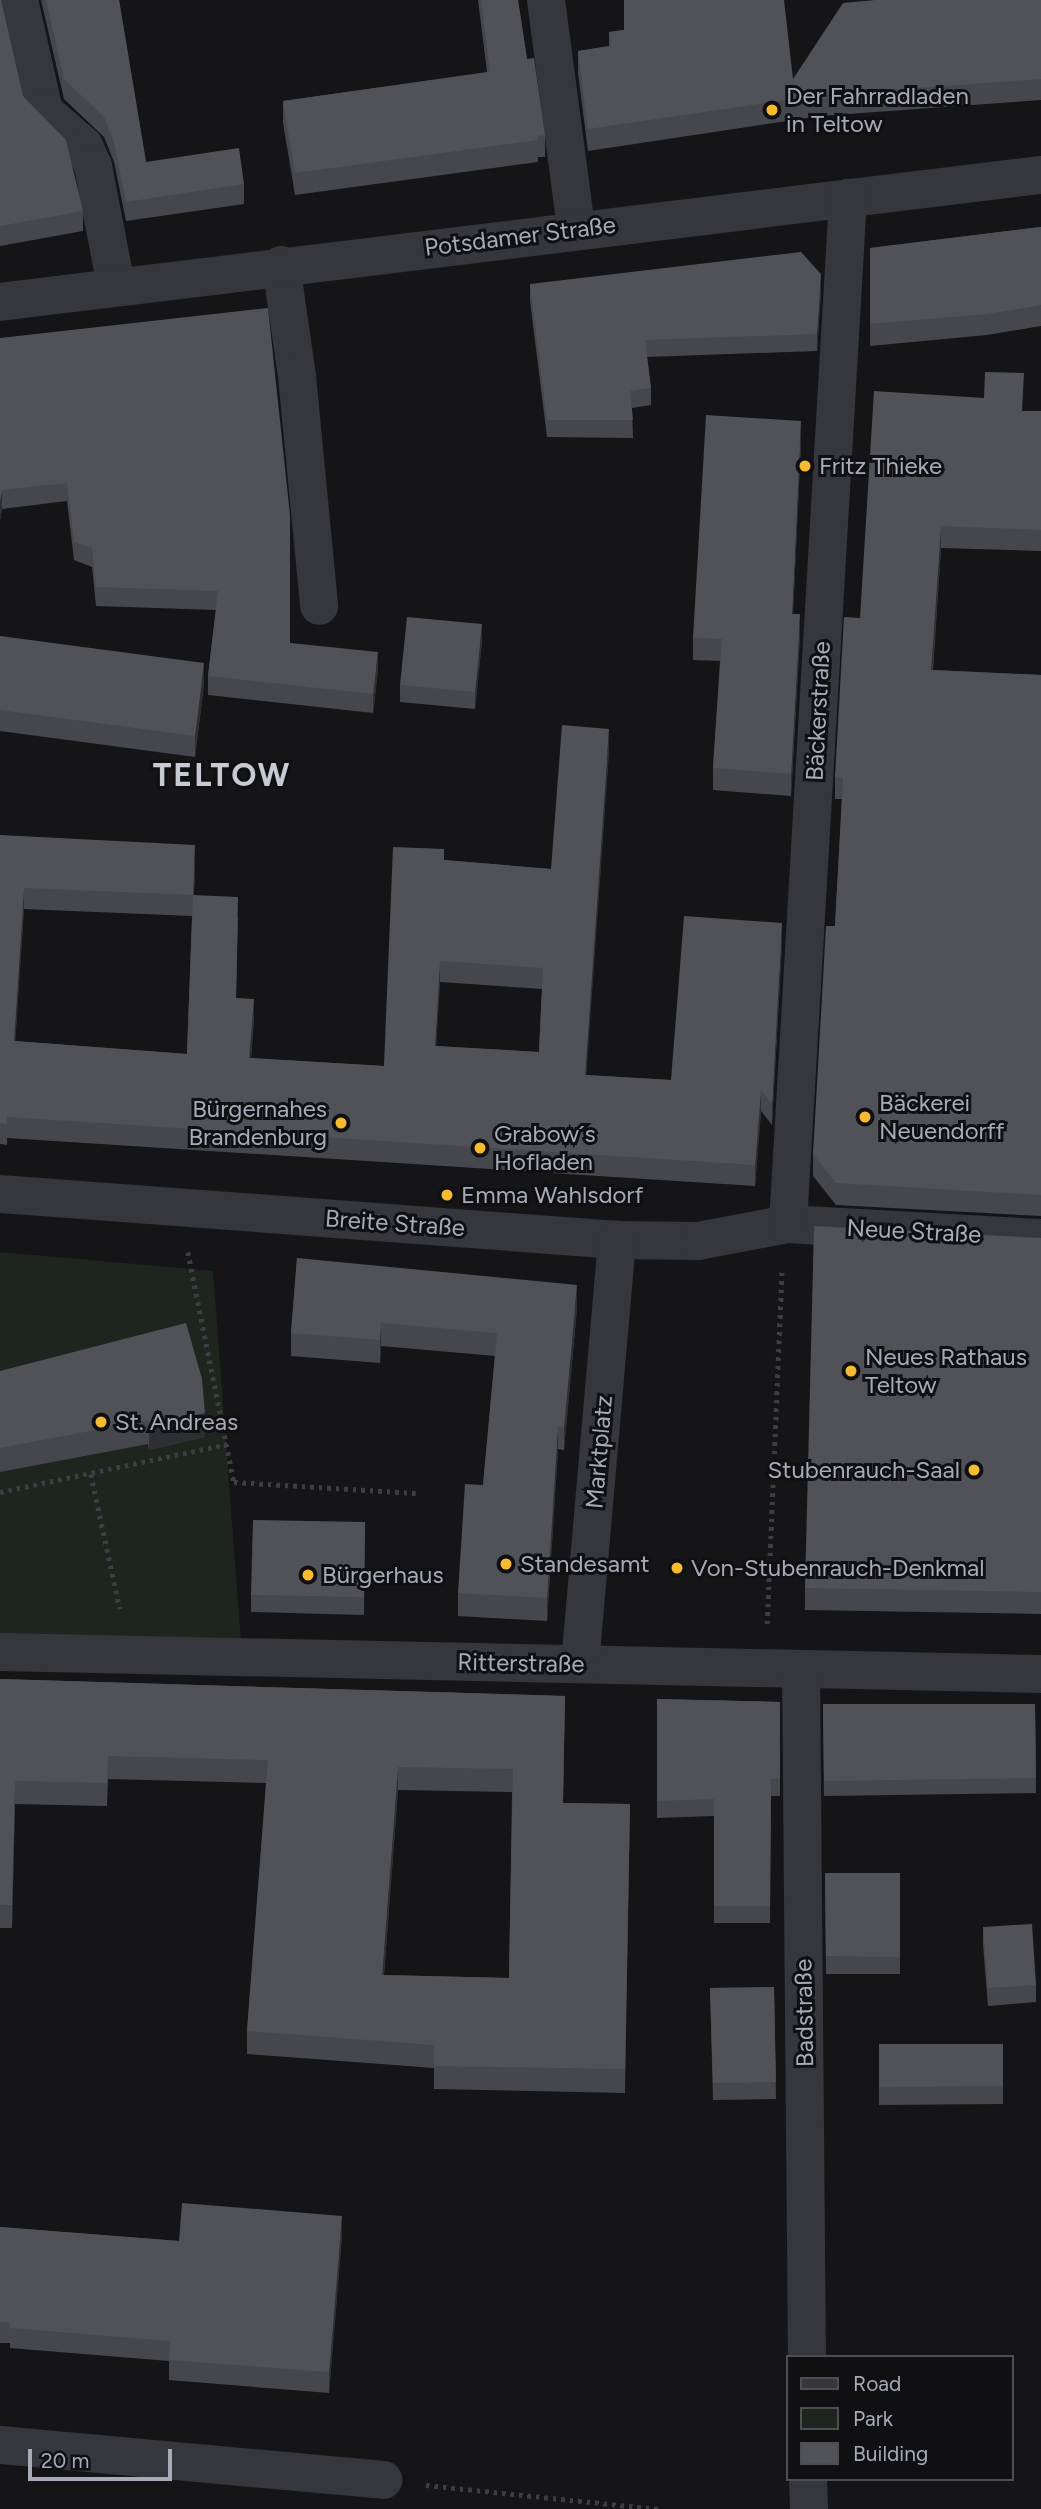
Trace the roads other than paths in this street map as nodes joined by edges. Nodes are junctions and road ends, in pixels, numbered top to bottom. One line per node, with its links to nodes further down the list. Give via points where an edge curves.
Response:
1 (19, 0): 7 (street, via 44,111 84,146 93,166)
2 (545, 0): 5 (street)
3 (1041, 175): 4 (street, Potsdamer Straße)
4 (848, 198): 5 (street, Potsdamer Straße); 11 (street, Bäckerstraße)
5 (576, 229): 6 (street, Potsdamer Straße)
6 (281, 265): 7 (street, Potsdamer Straße); 9 (street, via 297,376)
7 (116, 286): 8 (street, Potsdamer Straße)
8 (0, 302)
9 (319, 606)
10 (0, 1194): 13 (street, Breite Straße)
11 (788, 1224): 12 (street, Neue Straße); 13 (street, Breite Straße, via 698,1241)
12 (1041, 1238)
13 (617, 1240): 15 (street, Marktplatz)
14 (0, 1652): 15 (street, Ritterstraße)
15 (580, 1664): 16 (street, Ritterstraße)
16 (785, 1670): 17 (street, Ritterstraße); 18 (street, Badstraße)
17 (1041, 1674)
18 (807, 2355)
19 (0, 2445): 20 (street)
20 (383, 2480)
21 (808, 2481): 22 (street)
22 (809, 2509)

